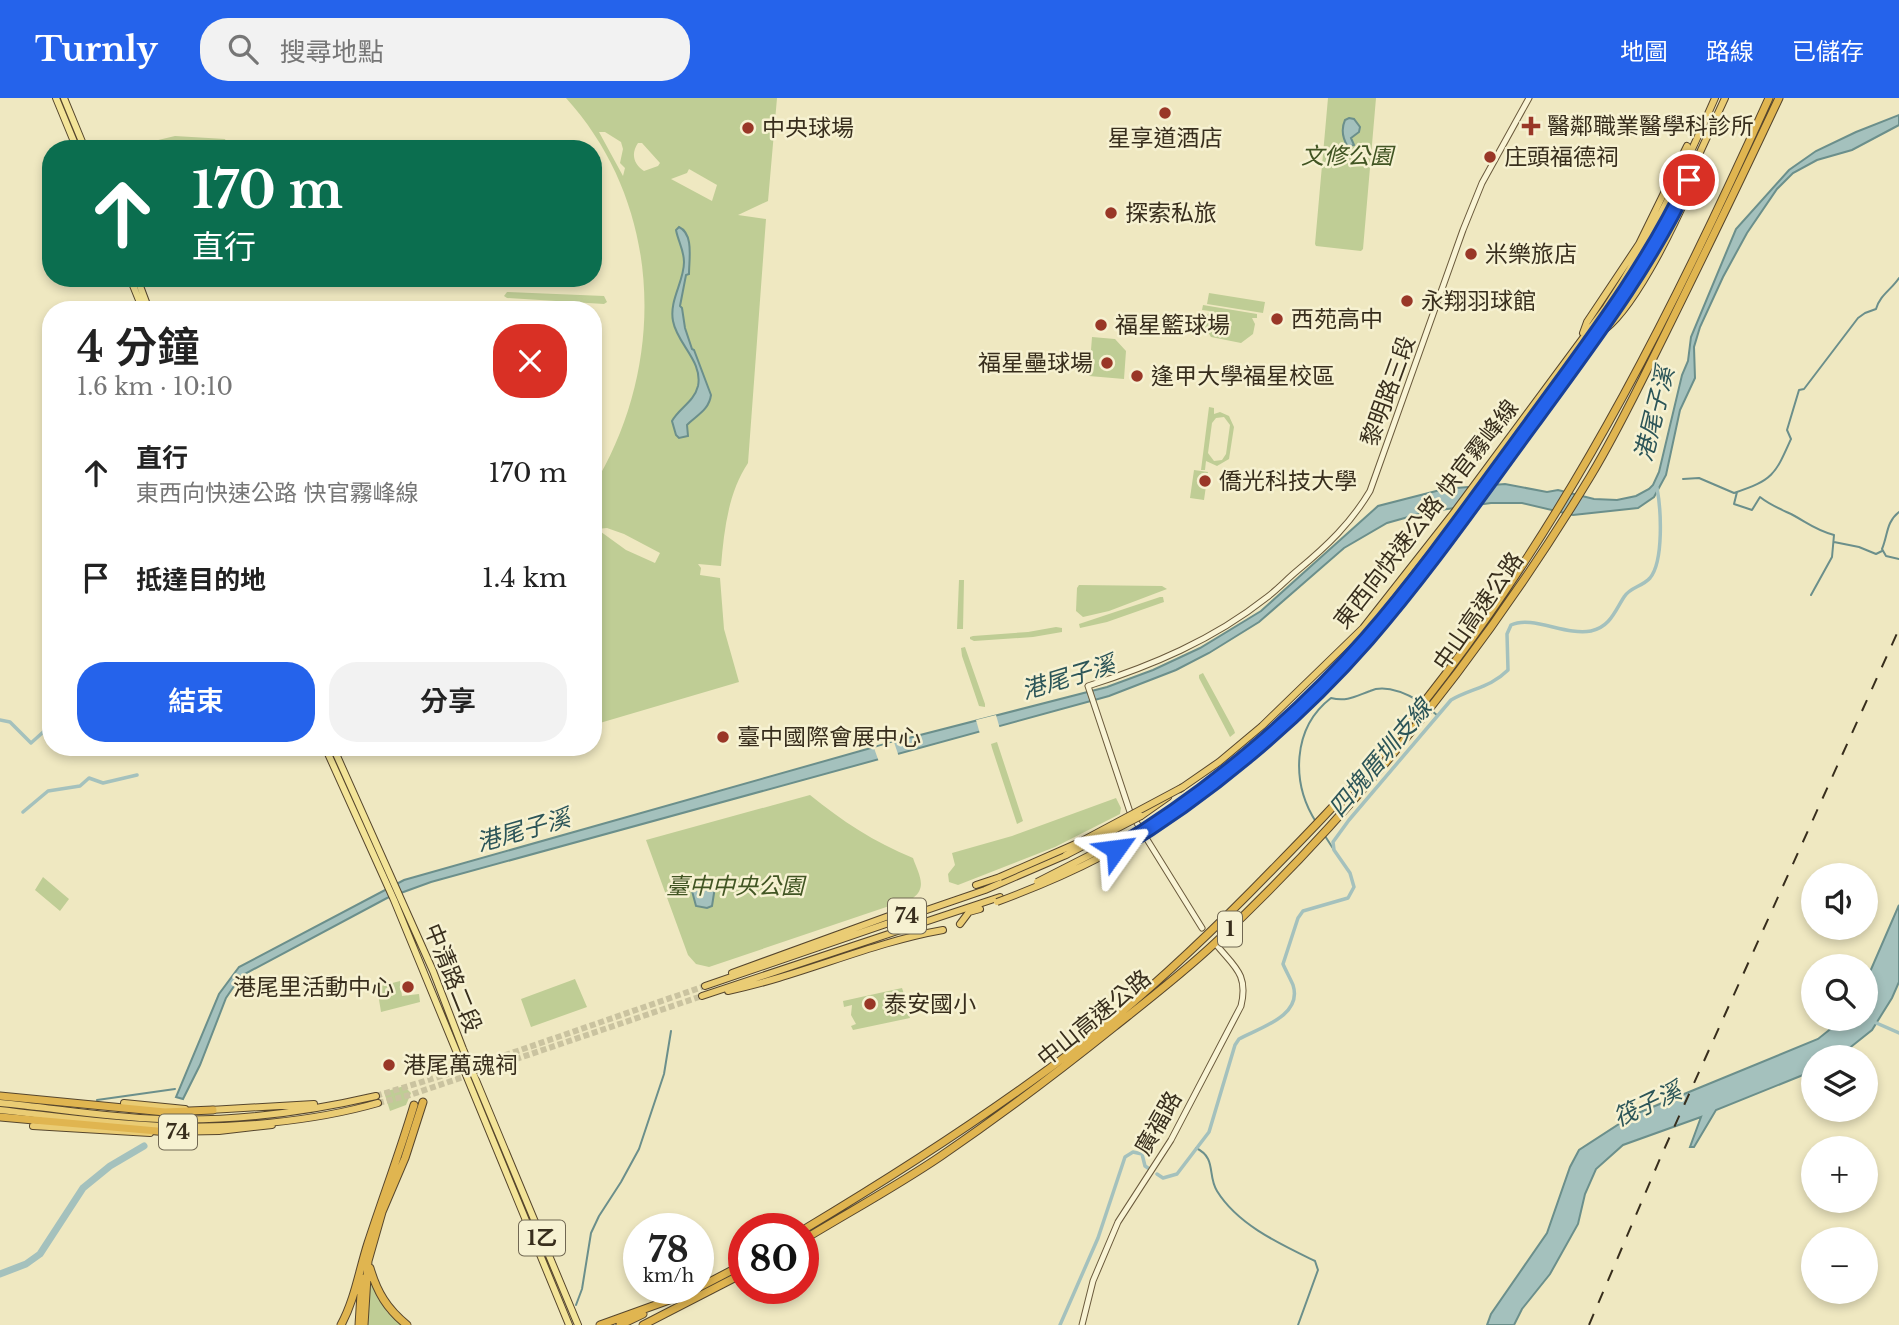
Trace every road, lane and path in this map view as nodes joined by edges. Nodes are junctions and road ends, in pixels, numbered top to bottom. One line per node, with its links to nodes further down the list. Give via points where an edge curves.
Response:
1 (56, 98): 8 (main road)
2 (64, 98): 9 (main road)
3 (1529, 98): 22 (main road, 黎明路三段, via 1482,183 1370,491 1352,520 1266,598 1231,622 1155,662 1088,686 1130,813)
4 (1715, 98): 12 (highway, 東西向快速公路 快官霧峰線 / 74, via 1651,234)
5 (1726, 98): 13 (highway, 東西向快速公路 快官霧峰線 / 74, via 1661,237)
6 (1769, 98): 39 (highway, 中山高速公路 / 1, via 1616,409 1472,637 1409,722 1338,803 1210,934 1140,996 1048,1070 940,1147)
7 (1779, 98): 40 (highway, 中山高速公路 / 1, via 1624,417 1563,520 1432,709 1354,800 1212,946 1049,1079 939,1157)
8 (73, 140)
9 (81, 140)
10 (1687, 146): 12 (highway, via 1654,216 1587,322)
11 (1689, 192): 13 (highway, via 1635,292 1609,327)
12 (1583, 336): 16 (highway, 東西向快速公路 快官霧峰線 / 74, via 1363,628 1262,726)
13 (1595, 336): 17 (highway, 東西向快速公路 快官霧峰線 / 74, via 1366,640 1275,732)
14 (329, 756): 18 (main road, 1乙)
15 (337, 756): 18 (main road, 1乙)
16 (1182, 788): 19 (highway, bridge, via 1080,842); 20 (highway, 東西向快速公路 快官霧峰線 / 74, bridge, via 1141,816 1046,865 705,986 744,967)
17 (1196, 793): 21 (highway, bridge, via 1116,849 1063,876 969,912); 23 (highway, 東西向快速公路 快官霧峰線 / 74, bridge, via 1094,854 1000,897 702,996 783,978 890,942)
18 (389, 881): 25 (main road, 中清路二段 / 1乙)
19 (975, 885)
20 (917, 904)
21 (960, 924)
22 (1202, 928)
23 (943, 930)
24 (1215, 943): 53 (main road, 廣福路, via 1241,974 1241,1006 1171,1140 1118,1222 1093,1280)
25 (470, 1073): 49 (main road, 1乙); 50 (main road, 1乙)
26 (0, 1096): 34 (highway, via 165,1112)
27 (423, 1102): 41 (highway)
28 (0, 1103): 32 (highway, 74)
29 (124, 1103): 34 (highway, 74)
30 (347, 1103): 32 (highway, 74, via 184,1120); 34 (highway); 35 (highway, 74, via 377,1100)
31 (414, 1105): 41 (highway)
32 (12, 1108): 33 (highway, 74); 35 (highway, 74, via 172,1126)
33 (0, 1110)
34 (213, 1111)
35 (321, 1116): 38 (highway, 74, via 219,1131)
36 (0, 1117): 38 (highway)
37 (33, 1126): 38 (highway, 74)
38 (168, 1132)
39 (819, 1220)
40 (819, 1230)
41 (366, 1259): 46 (highway); 47 (highway); 48 (highway, via 380,1297)
42 (728, 1281): 52 (highway)
43 (658, 1304): 45 (highway)
44 (665, 1304): 51 (highway)
45 (604, 1323)
46 (341, 1325)
47 (361, 1325)
48 (407, 1325)
49 (569, 1325)
50 (578, 1325)
51 (620, 1325)
52 (643, 1325)
53 (1082, 1325)

